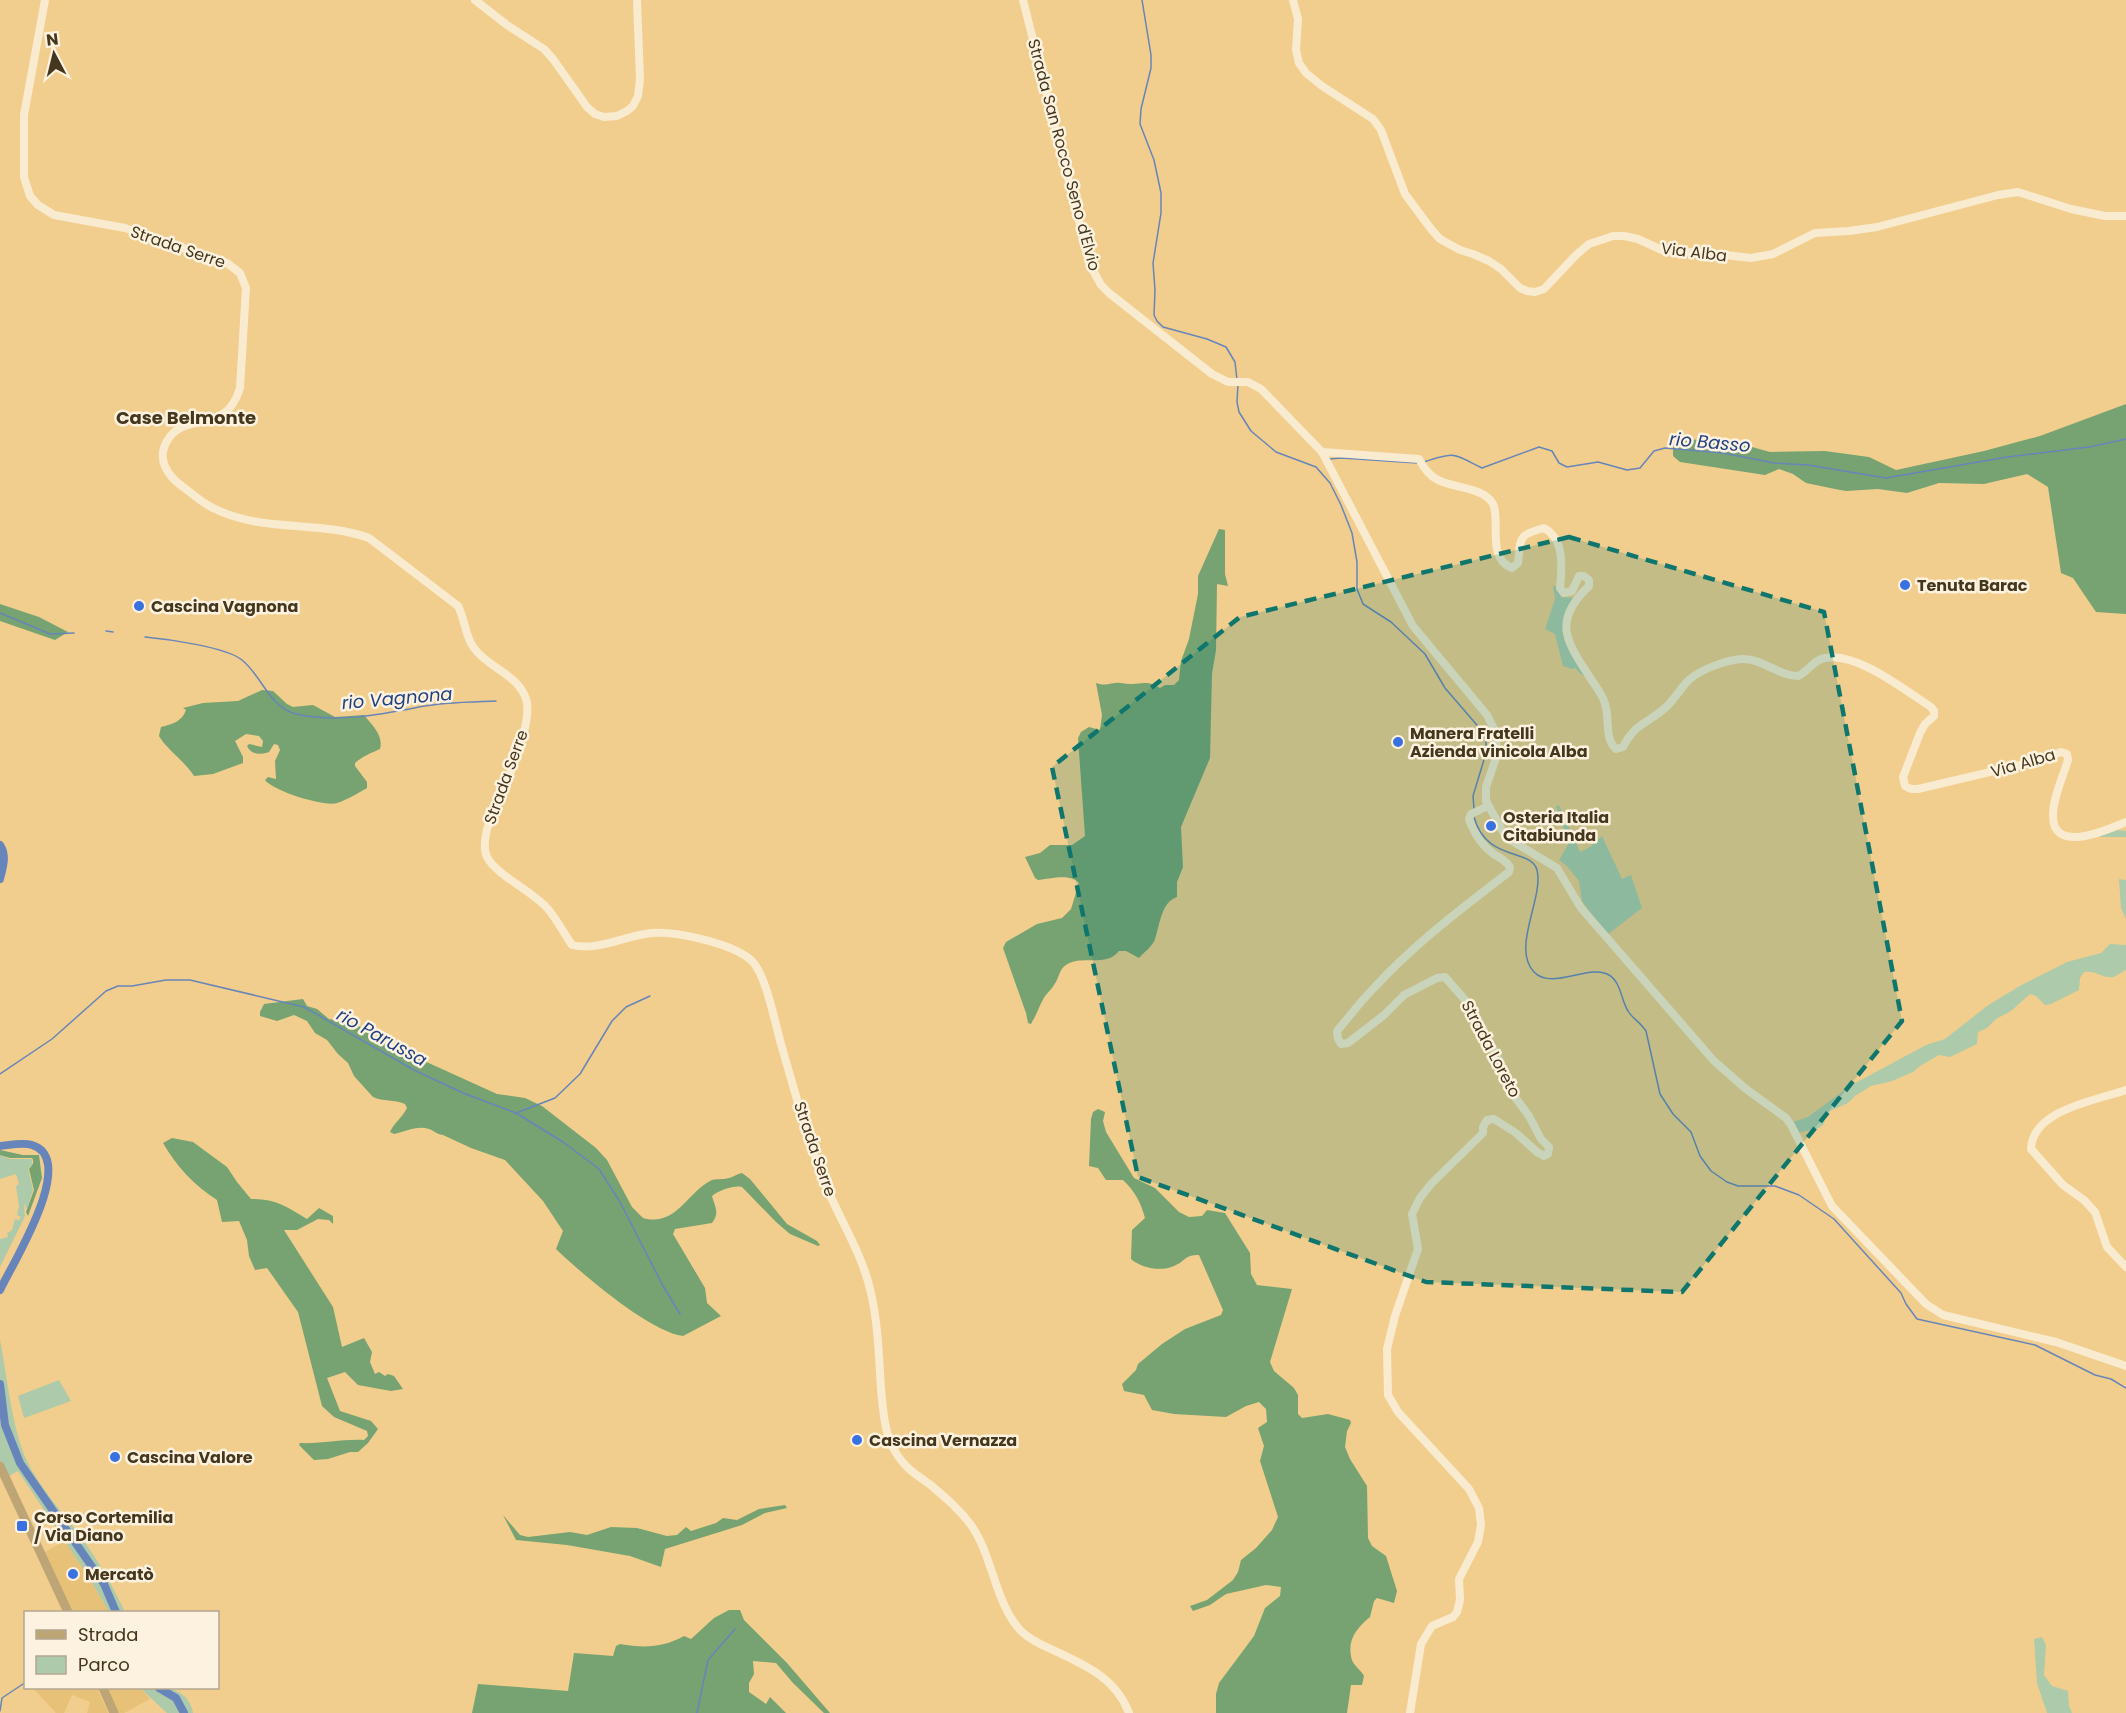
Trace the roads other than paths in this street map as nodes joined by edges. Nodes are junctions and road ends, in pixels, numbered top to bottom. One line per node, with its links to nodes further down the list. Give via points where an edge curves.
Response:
1 (45, 0): 17 (street, Strada Serre, via 24,115 24,177 30,196 54,215 125,228 227,263 245,283 247,300 237,399 224,415 184,427 168,438 163,457 169,475 212,508 225,513 255,522 354,532 369,538 458,606 472,646 483,659 510,677 526,699 528,715 487,829 487,857 550,910 572,945 584,948 646,933 669,932 740,952 753,962 762,976 822,1176 871,1292 884,1417 891,1445 911,1472 953,1503 972,1526 1002,1598 1022,1632 1105,1678)
2 (475, 0): 3 (street, via 544,50 586,107 604,117 627,111 638,96)
3 (637, 0)
4 (1023, 0): 7 (street, Strada San Rocco Seno d'Elvio, via 1090,266 1098,280 1108,293 1212,374 1261,389)
5 (1293, 0): 6 (street, Via Alba, via 1298,19 1296,50 1306,73 1373,119 1382,130 1405,194 1440,239 1489,261 1527,291 1544,289 1589,244 1613,236 1638,239 1664,251 1751,258 1773,254 1815,233 1877,227 2018,192 2105,216)
6 (2126, 216)
7 (1325, 457): 8 (street, Strada San Rocco Seno d'Elvio, via 1413,626 1474,697 1494,729 1496,758); 9 (street, Via Alba, via 1406,458 1421,463 1437,479 1484,496 1493,504 1496,543 1506,566 1512,568 1518,563 1518,544 1523,536 1544,528 1551,532 1560,553 1560,588 1564,593 1572,591 1580,576 1590,580 1570,608 1567,637 1605,701 1610,742 1616,749 1623,747 1633,731 1666,708 1689,680 1703,671 1743,659 1798,676 1815,662 1836,657 1865,666 1934,711 1920,733 1903,781 1908,788 1918,789 2061,752 2067,754 2068,760 2054,808 2053,822 2059,831 2070,837 2086,837)
8 (1484, 808): 12 (street, via 1509,839 1557,868 1581,908 1714,1061 1786,1118 1832,1206 1926,1304 1943,1315 2056,1342); 18 (street, Strada Loreto, via 1469,819 1479,840 1507,861 1509,872 1399,963 1337,1031 1341,1044 1348,1043 1404,995 1446,977 1472,1008 1503,1068 1506,1085 1549,1147 1544,1156 1494,1119 1487,1120 1483,1133 1431,1184 1412,1214 1418,1249 1387,1349 1388,1395 1398,1412 1469,1489 1479,1508 1481,1525 1478,1542 1459,1579 1457,1612 1432,1626 1421,1644)
9 (2126, 822)
10 (2126, 1090): 11 (street, via 2069,1108 2037,1131 2031,1140 2031,1149 2063,1185 2096,1212 2107,1247)
11 (2126, 1266)
12 (2126, 1366)
13 (0, 1466): 14 (main road)
14 (68, 1611)
15 (103, 1689): 16 (main road)
16 (114, 1713)
17 (1129, 1713)
18 (1410, 1713)

